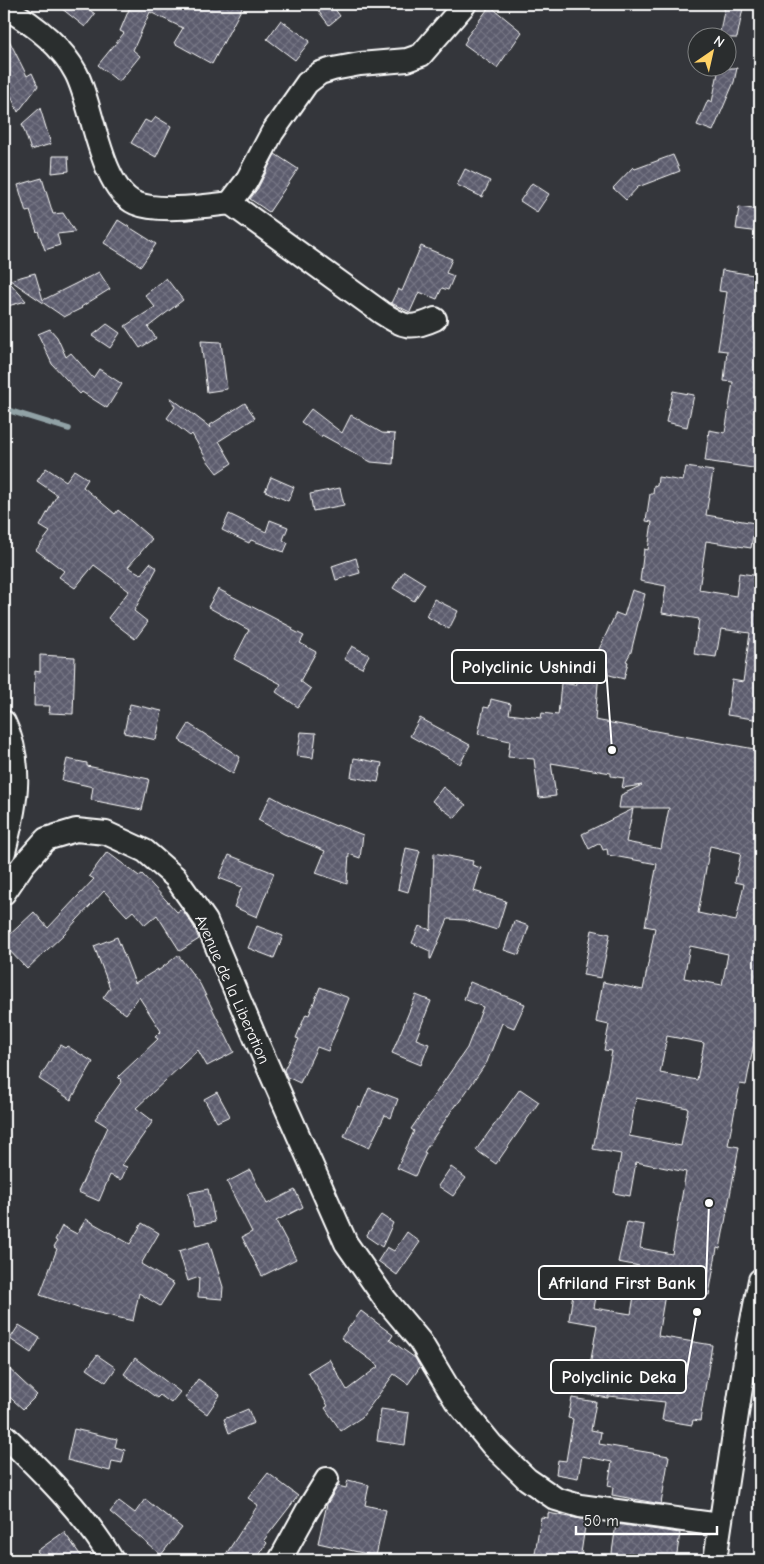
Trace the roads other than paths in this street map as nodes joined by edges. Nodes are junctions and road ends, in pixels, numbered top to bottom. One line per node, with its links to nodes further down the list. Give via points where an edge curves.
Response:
1 (465, 4): 3 (street, via 421,55 407,60 333,68 306,83)
2 (4, 7): 3 (street, via 40,31 71,64 87,99 99,148 120,190 134,202 156,208)
3 (230, 203): 4 (street, via 402,326 421,325)
4 (435, 318)
5 (4, 722): 6 (street, via 17,765 16,794)
6 (4, 852)
7 (4, 893): 11 (street, Avenue de la Liberation, via 46,839 76,830 106,833 145,851 176,877 206,921 346,1243 384,1299 420,1341 456,1401 492,1445 527,1479 556,1499 580,1506)
8 (760, 1280): 11 (street)
9 (4, 1435): 12 (street, via 82,1517)
10 (327, 1479): 13 (street)
11 (720, 1525): 14 (street)
12 (112, 1560)
13 (280, 1560)
14 (714, 1560)

